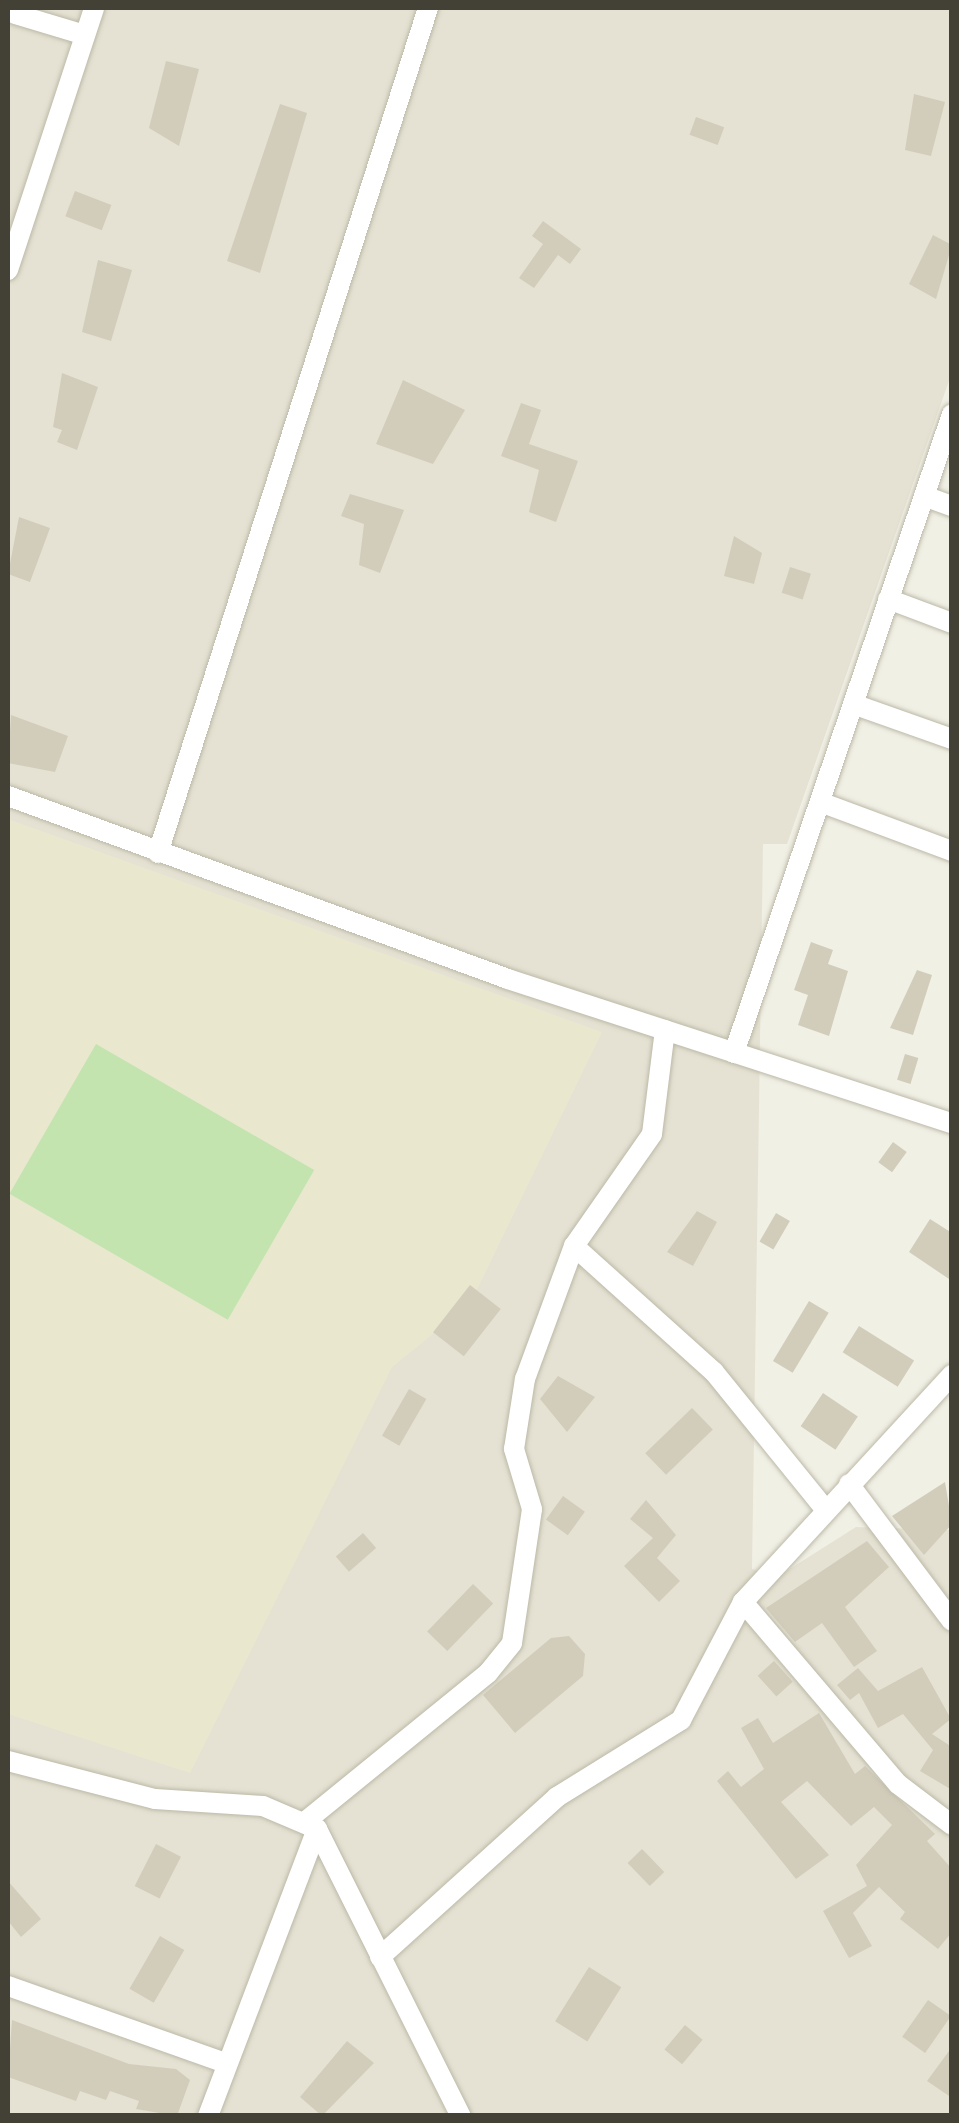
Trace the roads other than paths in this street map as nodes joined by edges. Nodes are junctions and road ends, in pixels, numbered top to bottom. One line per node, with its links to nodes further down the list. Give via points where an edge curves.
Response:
1 (94, 8): 4 (street)
2 (428, 8): 16 (street)
3 (13, 18): 4 (street)
4 (85, 35): 5 (street)
5 (8, 270)
6 (952, 414): 7 (street)
7 (924, 496): 8 (street); 9 (street)
8 (952, 506)
9 (888, 599): 10 (street); 11 (street)
10 (952, 623)
11 (853, 704): 12 (street); 14 (street)
12 (952, 740)
13 (8, 796): 16 (street)
14 (820, 802): 15 (street); 18 (street)
15 (952, 852)
16 (158, 854): 17 (street)
17 (665, 1030): 18 (street); 20 (street, via 652,1134)
18 (734, 1053): 19 (street)
19 (952, 1123)
20 (574, 1246): 23 (street, via 714,1372); 27 (street, via 513,1426 532,1509 512,1642)
21 (952, 1375): 22 (street)
22 (849, 1484): 23 (street); 25 (street)
23 (826, 1509): 24 (street)
24 (743, 1602): 28 (street, via 898,1784); 29 (street, via 681,1720 557,1797)
25 (952, 1621)
26 (8, 1761): 27 (street, via 155,1799 264,1806)
27 (311, 1825): 29 (street); 31 (street)
28 (952, 1825)
29 (380, 1957): 33 (street)
30 (8, 1986): 31 (street)
31 (225, 2063): 32 (street)
32 (208, 2116)
33 (461, 2116)

